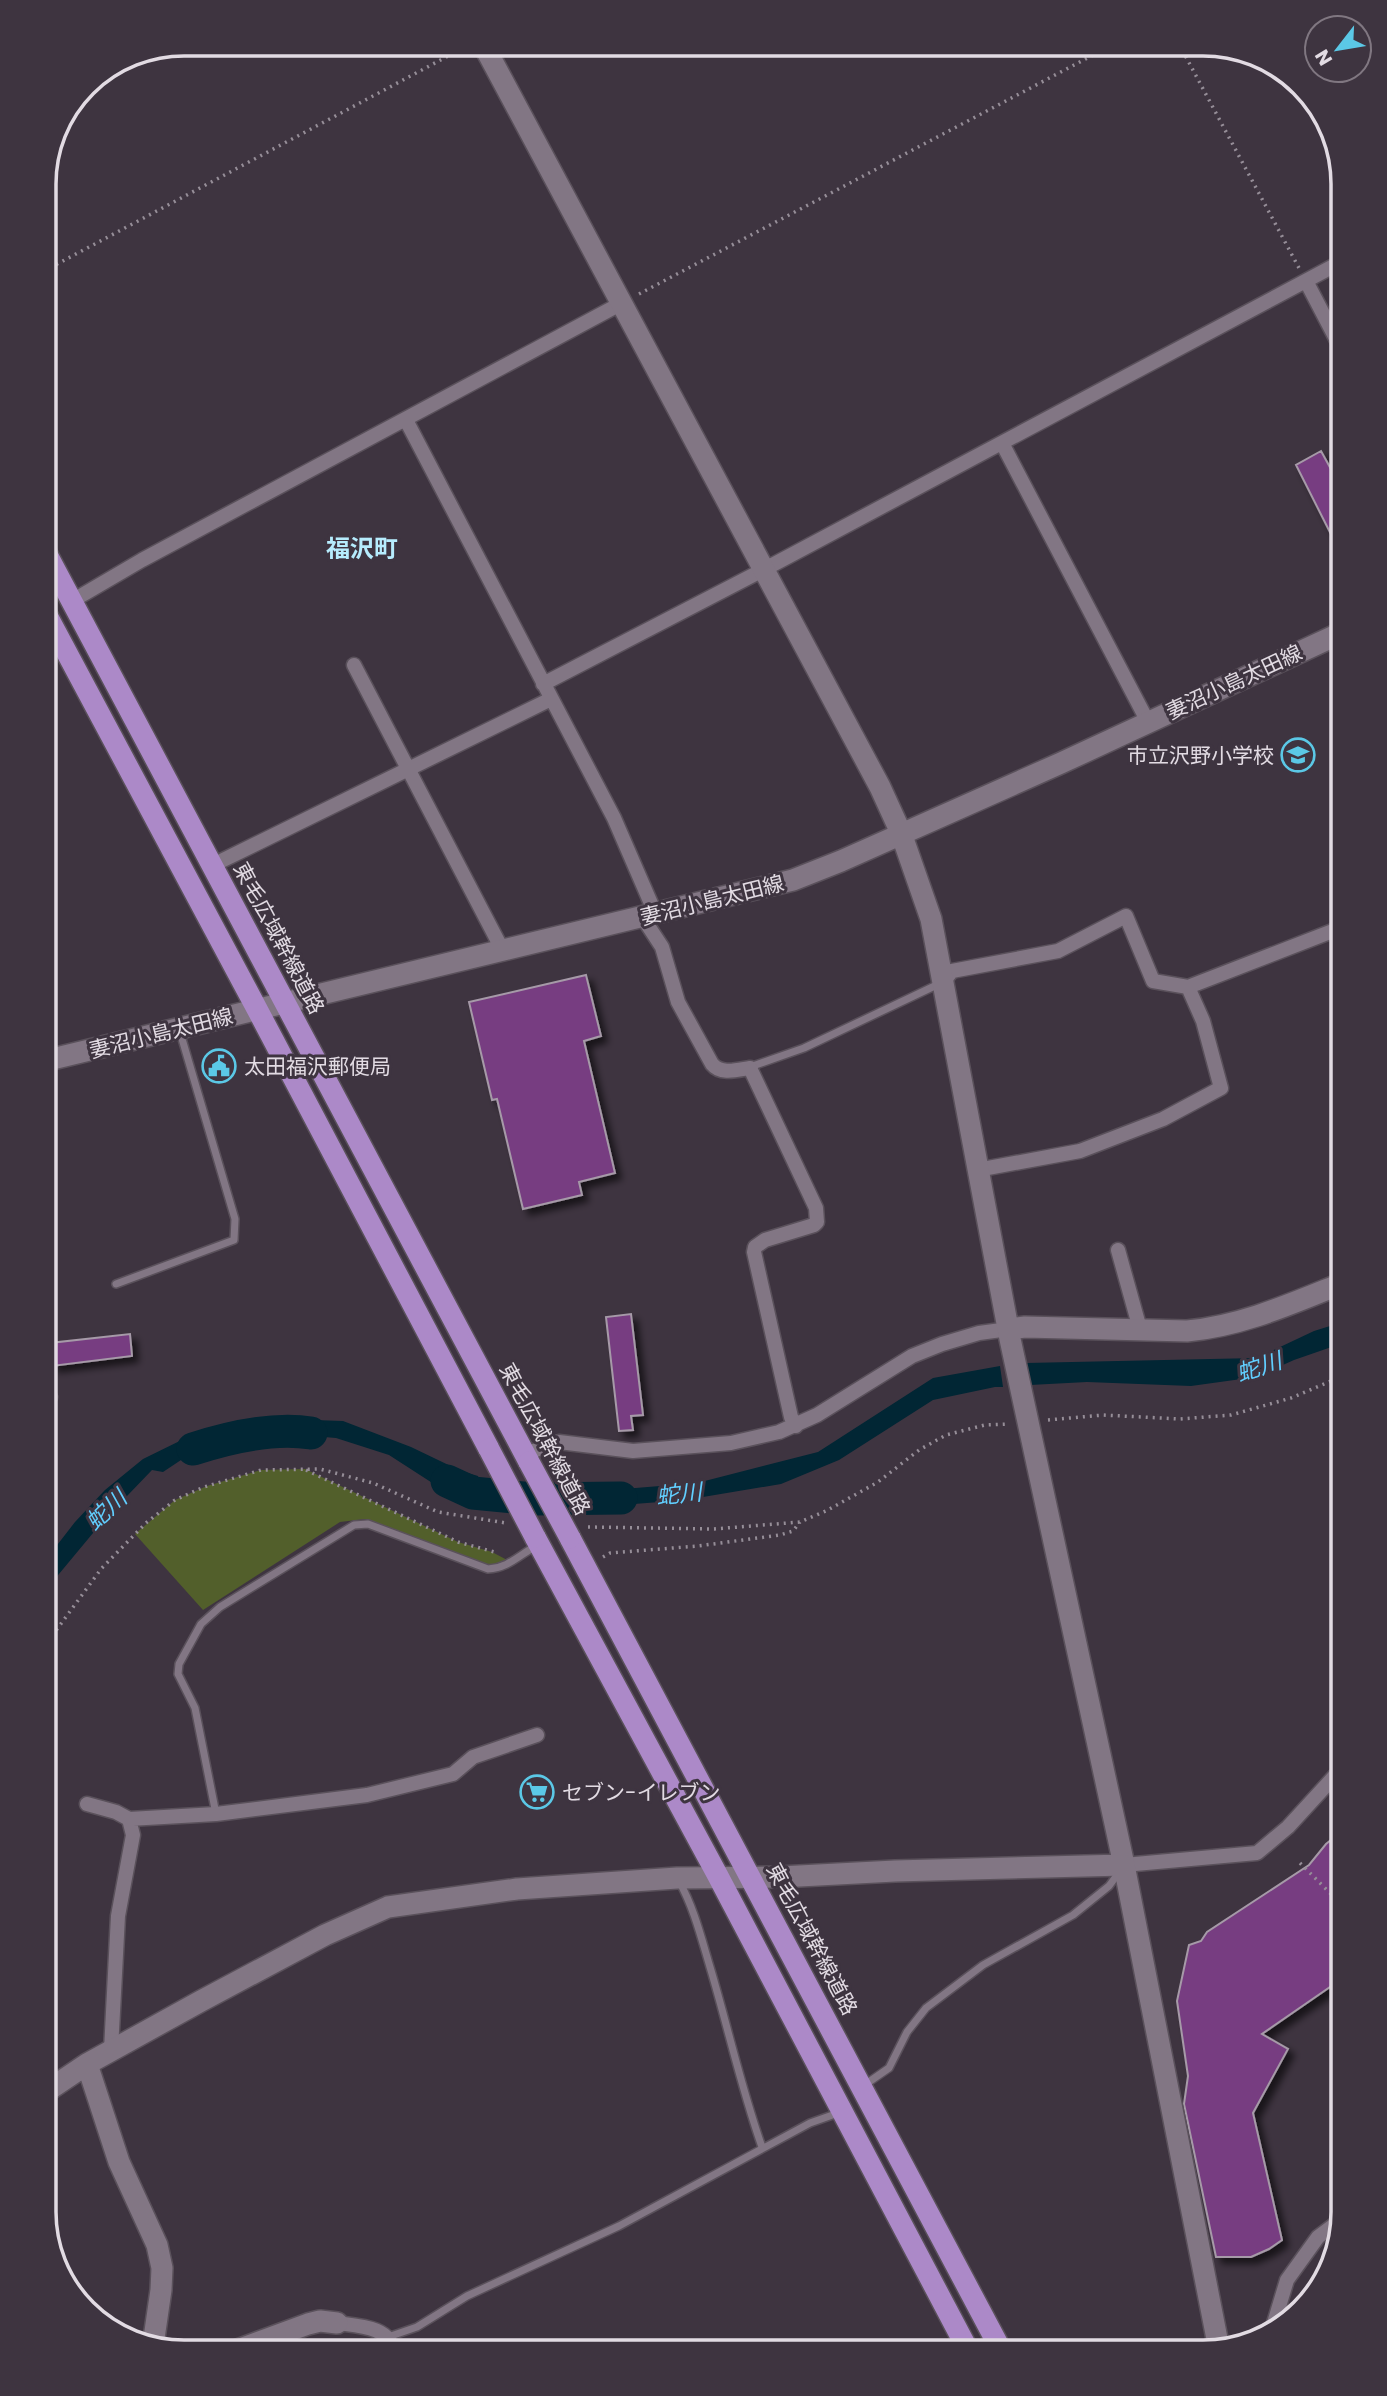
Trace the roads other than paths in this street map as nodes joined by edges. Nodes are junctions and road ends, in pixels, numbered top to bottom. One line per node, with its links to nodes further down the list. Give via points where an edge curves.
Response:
1 (489, 56): 4 (street)
2 (1331, 267): 3 (street)
3 (1306, 281): 5 (street); 7 (street)
4 (622, 303): 6 (street); 8 (street)
5 (1331, 329)
6 (405, 420): 10 (street); 14 (street)
7 (1002, 443): 8 (street); 16 (street)
8 (763, 570): 14 (street); 18 (street)
9 (56, 571): 10 (highway, 東毛広域幹線道路)
10 (72, 601): 19 (highway, 東毛広域幹線道路)
11 (56, 634): 26 (highway)
12 (1331, 638): 16 (street, 妻沼小島太田線)
13 (354, 665): 17 (street)
14 (543, 684): 15 (street)
15 (551, 699): 17 (street); 20 (street, via 614,818)
16 (1148, 722): 18 (street, 妻沼小島太田線)
17 (409, 770): 19 (street); 22 (street)
18 (901, 833): 20 (street, 妻沼小島太田線, via 793,880); 23 (street, via 931,919)
19 (213, 865): 25 (highway, 東毛広域幹線道路)
20 (650, 916): 22 (street, 妻沼小島太田線); 29 (street, via 682,1011 712,1064 724,1071)
21 (1331, 932): 24 (street)
22 (503, 951): 25 (street, 妻沼小島太田線)
23 (943, 982): 24 (street, via 952,971 1058,951 1126,916 1153,981); 29 (lane, via 804,1048); 30 (street)
24 (1188, 987): 30 (street, via 1203,1021 1221,1088 1163,1119 1080,1151)
25 (286, 1003): 26 (street, 妻沼小島太田線); 37 (highway, 東毛広域幹線道路)
26 (257, 1009): 27 (street, 妻沼小島太田線); 38 (highway, bridge, via 489,1449)
27 (179, 1028): 28 (street, 妻沼小島太田線); 32 (lane, via 235,1219 234,1240)
28 (56, 1058)
29 (750, 1068): 36 (street, via 818,1214 809,1228 755,1247)
30 (977, 1170): 35 (street)
31 (1118, 1250): 34 (street)
32 (117, 1284)
33 (1331, 1287): 34 (street, via 1220,1327)
34 (1140, 1329): 35 (street, via 1038,1327)
35 (1010, 1334): 36 (street, via 967,1337 912,1356); 44 (street, via 1032,1419)
36 (796, 1426): 37 (street, via 731,1443 678,1448 633,1451 559,1442)
37 (527, 1458): 46 (highway, 東毛広域幹線道路, bridge)
38 (531, 1546): 42 (lane, via 501,1568 488,1569 368,1524 354,1524 220,1607 201,1624 178,1674 195,1708); 45 (highway)
39 (537, 1735): 42 (street, via 473,1757 453,1774 367,1795)
40 (1331, 1780): 44 (street, via 1257,1853)
41 (87, 1804): 43 (street)
42 (216, 1814): 43 (street)
43 (129, 1819): 48 (street, via 133,1835 118,1916)
44 (1124, 1866): 46 (street); 51 (lane, via 1109,1886 1073,1915 983,1965 926,2008 888,2068); 59 (street)
45 (718, 1876): 46 (street); 47 (street); 52 (highway)
46 (750, 1877): 51 (highway, 東毛広域幹線道路)
47 (677, 1878): 48 (street, via 517,1889 388,1907 325,1935); 53 (lane, via 691,1903)
48 (111, 2050): 49 (street)
49 (87, 2064): 50 (street); 57 (street, via 119,2162 157,2245 162,2268)
50 (56, 2085)
51 (862, 2086): 63 (highway, 東毛広域幹線道路)
52 (842, 2111): 53 (lane); 62 (highway)
53 (762, 2147): 58 (lane, via 619,2226 467,2296 417,2327)
54 (1330, 2228): 55 (street, via 1318,2237 1287,2280)
55 (1275, 2318)
56 (337, 2323): 58 (street); 60 (street, via 320,2321)
57 (154, 2336)
58 (388, 2337): 61 (street)
59 (1217, 2339)
60 (265, 2340)
61 (389, 2340)
62 (963, 2340)
63 (996, 2340)

